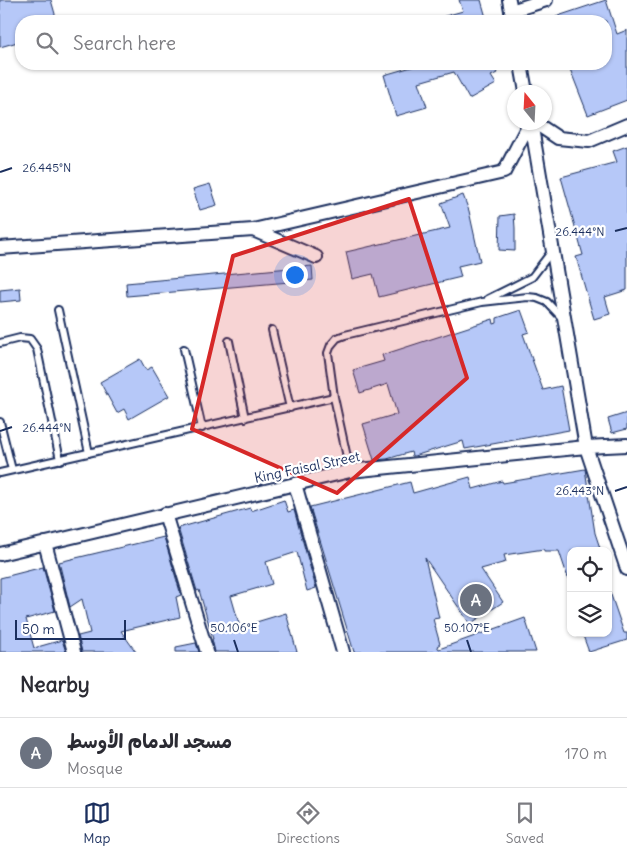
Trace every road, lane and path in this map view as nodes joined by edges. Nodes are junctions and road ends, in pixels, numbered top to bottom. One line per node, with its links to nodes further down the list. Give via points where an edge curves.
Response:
1 (546, 0): 2 (street)
2 (511, 11)
3 (522, 70): 4 (street)
4 (525, 85)
5 (627, 125): 8 (street, via 589,141 558,138)
6 (528, 130): 9 (street, via 504,172)
7 (533, 130): 11 (street)
8 (545, 130)
9 (253, 230): 10 (street); 12 (street)
10 (0, 248)
11 (552, 250): 13 (lane, via 532,277); 15 (street)
12 (316, 257)
13 (482, 302): 15 (lane, via 537,298 547,302); 20 (lane, via 337,338 328,353)
14 (58, 310): 27 (lane)
15 (564, 320): 25 (street)
16 (272, 330): 21 (lane)
17 (229, 341): 22 (lane)
18 (0, 343): 28 (lane, via 30,339 37,349)
19 (184, 349): 24 (lane)
20 (334, 398): 21 (lane); 30 (lane)
21 (290, 408): 22 (lane)
22 (245, 418): 24 (lane)
23 (0, 422): 29 (lane)
24 (202, 428): 27 (lane)
25 (586, 446): 26 (street, King Faisal Street); 30 (street, King Faisal Street); 36 (street)
26 (627, 446)
27 (89, 453): 28 (lane)
28 (60, 460): 29 (lane)
29 (12, 470): 31 (lane)
30 (350, 471): 32 (street, King Faisal Street)
31 (0, 473)
32 (294, 484): 33 (street, King Faisal Street); 39 (street)
33 (165, 514): 34 (street, King Faisal Street); 38 (street)
34 (45, 543): 35 (street, King Faisal Street); 37 (street)
35 (0, 554)
36 (627, 569)
37 (74, 652)
38 (208, 652)
39 (343, 652)

